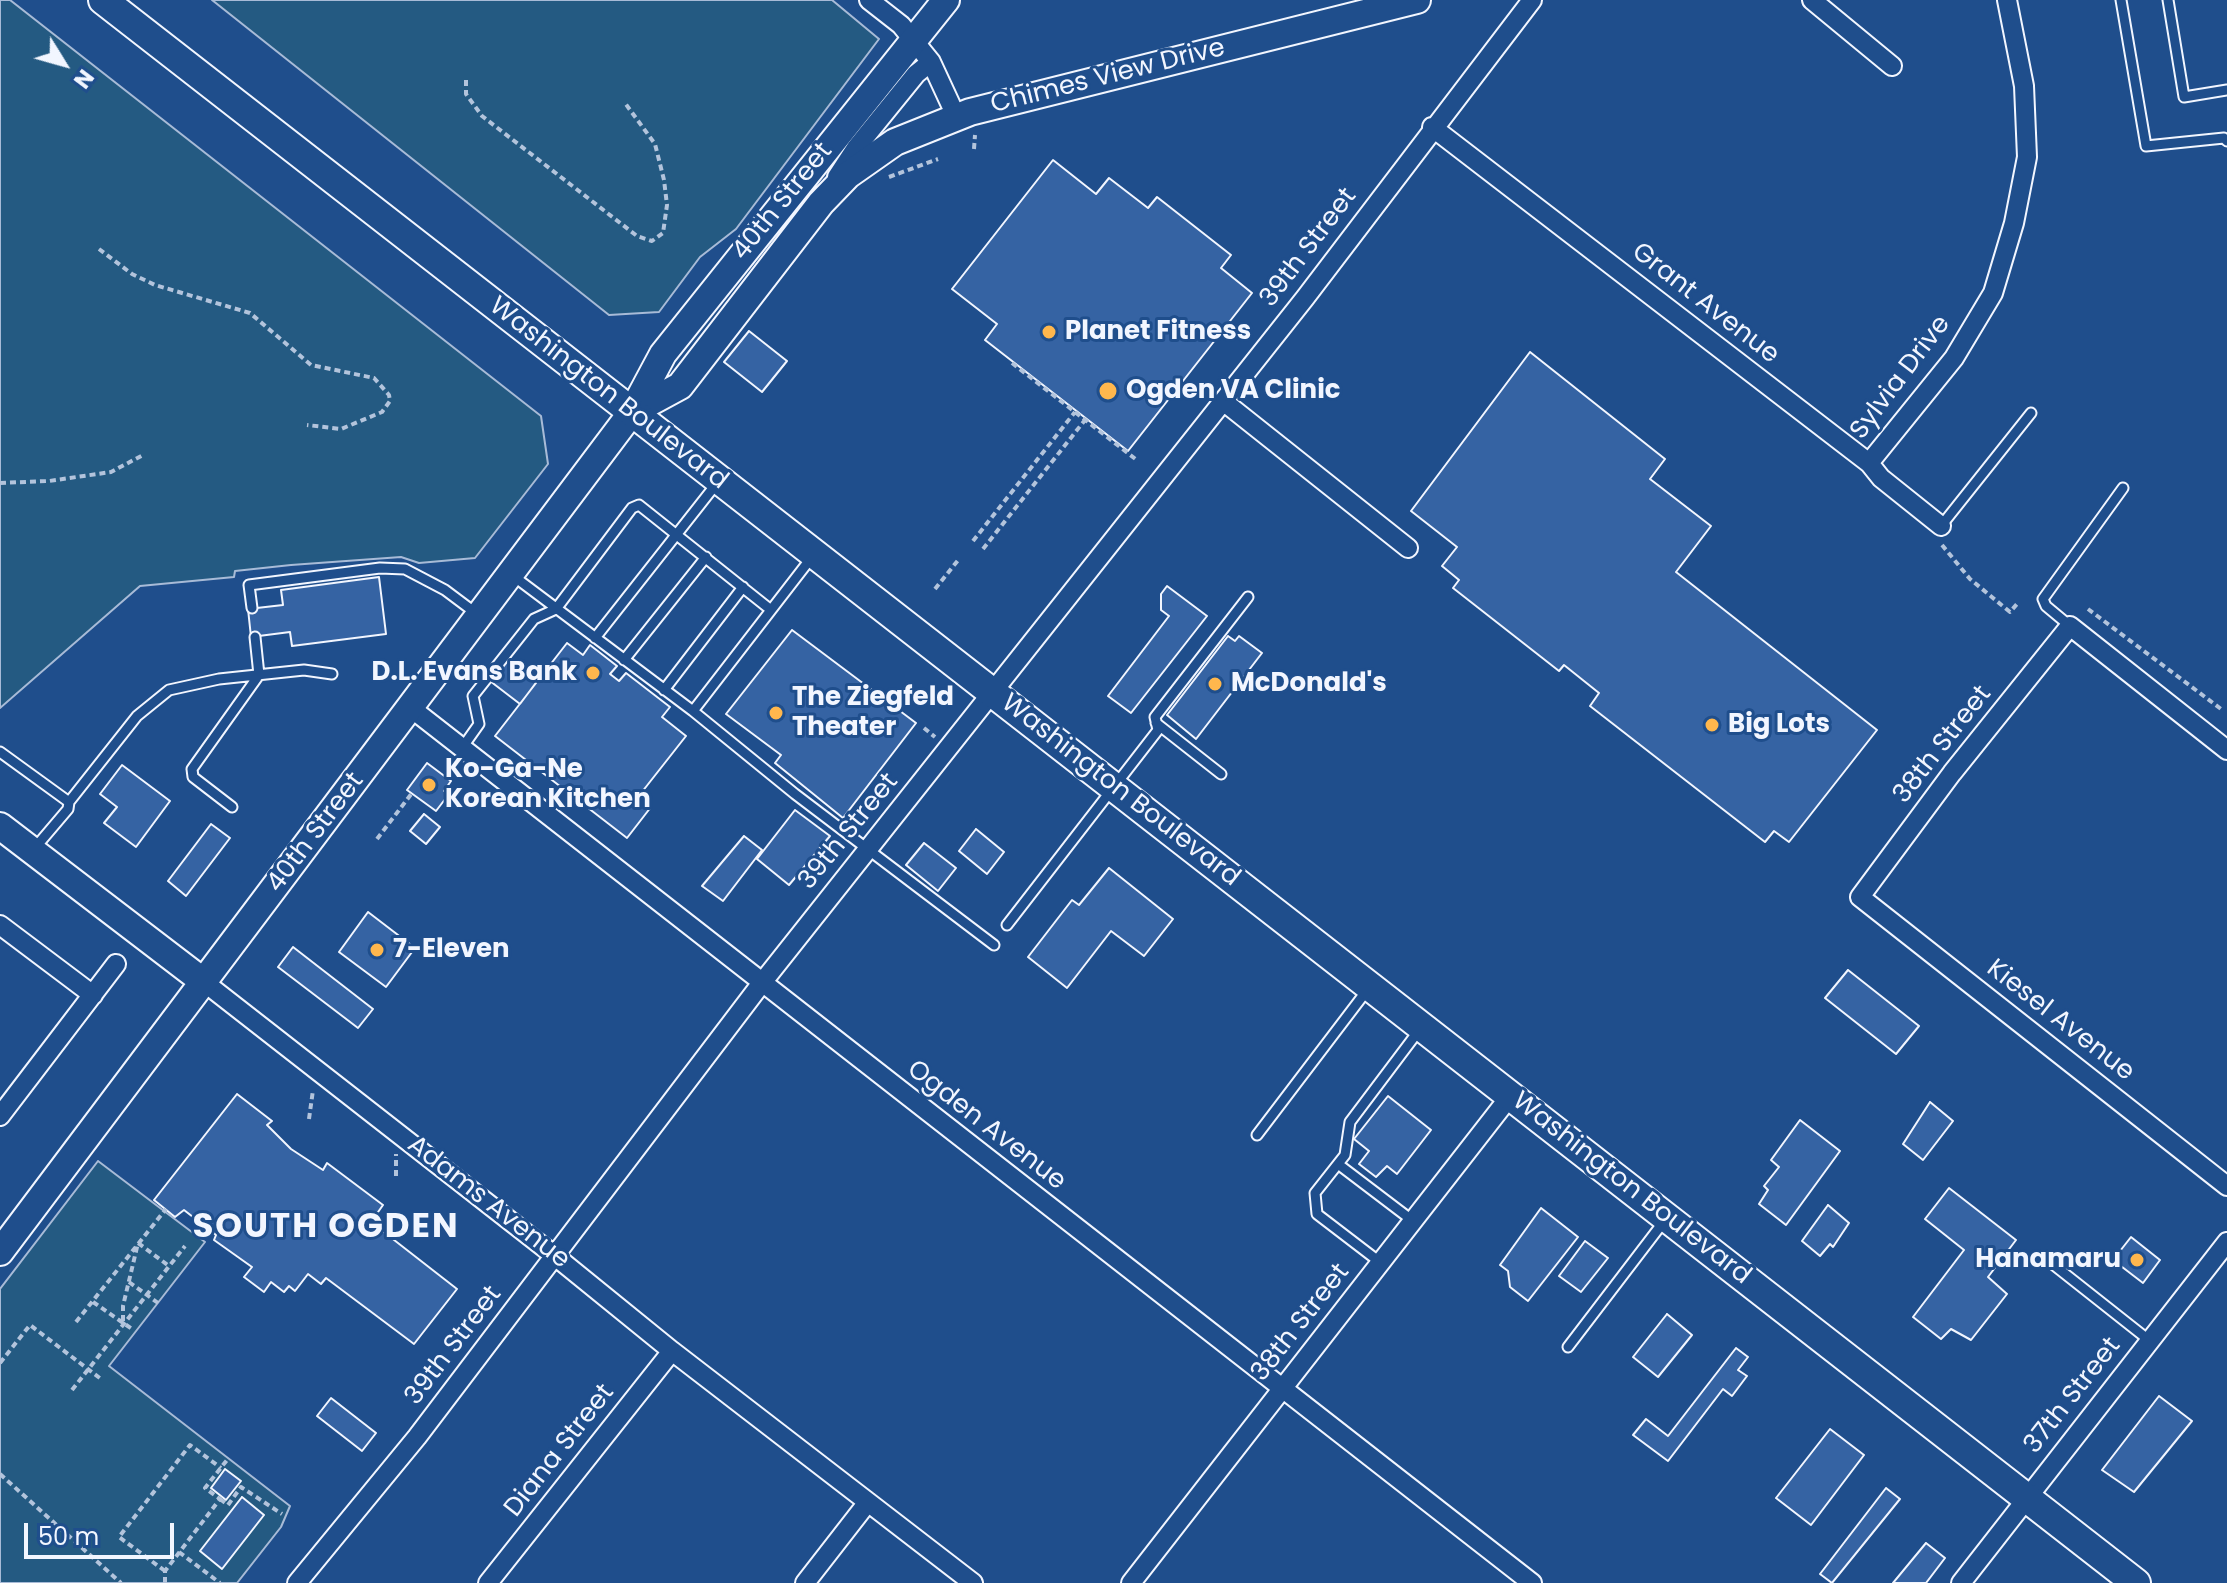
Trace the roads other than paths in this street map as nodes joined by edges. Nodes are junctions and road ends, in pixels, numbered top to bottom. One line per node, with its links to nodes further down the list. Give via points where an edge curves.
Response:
1 (103, 0): 19 (main road, Washington Boulevard)
2 (869, 0): 10 (street)
3 (946, 0): 10 (main road, 40th Street)
4 (1417, 0): 14 (main road, Chimes View Drive)
5 (1532, 0): 15 (street, 39th Street)
6 (1812, 0): 12 (street)
7 (2007, 0): 21 (street, Sylvia Drive, via 2024,86 2027,157 2014,223 1993,293 1954,358)
8 (2121, 0): 16 (lane, via 2146,146)
9 (2168, 0): 13 (lane, via 2184,97)
10 (914, 40): 11 (street); 19 (main road, 40th Street, via 663,354)
11 (931, 62): 14 (street); 17 (street, 40th Street, via 856,148)
12 (1892, 66)
13 (2227, 90)
14 (956, 116): 17 (main road, Chimes View Drive, via 878,152)
15 (1432, 127): 18 (street, 39th Street); 21 (street, Grant Avenue)
16 (2227, 141)
17 (821, 203): 19 (main road, 40th Street, via 680,386)
18 (1223, 401): 26 (street); 43 (street, 39th Street)
19 (632, 412): 22 (main road, Washington Boulevard); 29 (main road, 40th Street)
20 (2031, 413): 25 (lane)
21 (1869, 463): 25 (street, Grant Avenue)
22 (719, 480): 24 (lane); 27 (main road, Washington Boulevard)
23 (2123, 488): 36 (lane, via 2043,599)
24 (677, 533): 28 (lane); 33 (lane, via 639,505 632,508); 38 (lane)
25 (1942, 536)
26 (1408, 548)
27 (814, 554): 34 (lane); 43 (main road, Washington Boulevard)
28 (706, 557): 30 (lane); 39 (lane)
29 (510, 573): 33 (lane); 35 (main road, 40th Street)
30 (743, 587): 34 (lane); 42 (lane)
31 (1248, 597): 46 (lane, via 1155,717)
32 (252, 608): 35 (lane, via 249,585 380,568 405,569)
33 (556, 609): 38 (lane); 47 (lane, via 534,619 473,696 479,724)
34 (771, 610): 45 (lane)
35 (477, 614): 44 (main road, 40th Street)
36 (2070, 626): 48 (street); 57 (street, 38th Street)
37 (255, 637): 41 (lane)
38 (595, 638): 39 (lane)
39 (624, 660): 42 (lane)
40 (332, 674): 41 (lane, via 304,670)
41 (259, 675): 52 (lane, via 169,690 137,716); 53 (lane, via 192,769 193,777)
42 (664, 690): 45 (lane)
43 (994, 693): 51 (main road, Washington Boulevard); 55 (street, 39th Street)
44 (411, 708): 47 (street, Ogden Avenue); 62 (main road, 40th Street)
45 (693, 711): 55 (lane)
46 (1156, 723): 50 (lane); 51 (lane, via 1158,730)
47 (462, 748): 63 (street, Ogden Avenue)
48 (2227, 750)
49 (0, 752): 52 (lane)
50 (1221, 774)
51 (1115, 787): 59 (lane); 64 (main road, Washington Boulevard)
52 (69, 802): 56 (lane)
53 (232, 807)
54 (3, 834): 56 (main road, Adams Avenue)
55 (869, 849): 60 (lane); 63 (street, 39th Street)
56 (32, 850): 62 (main road, Adams Avenue)
57 (1860, 897): 72 (street, Kiesel Avenue)
58 (0, 925): 65 (street)
59 (1007, 925)
60 (994, 945)
61 (116, 964): 65 (street)
62 (204, 982): 76 (main road, 40th Street); 77 (street, Adams Avenue)
63 (761, 984): 77 (street, 39th Street); 83 (street, Ogden Avenue)
64 (1370, 986): 66 (main road, Washington Boulevard); 70 (lane)
65 (93, 995): 67 (street)
66 (1423, 1027): 68 (main road, Washington Boulevard); 71 (lane, via 1350,1122 1345,1155)
67 (7, 1094): 69 (street)
68 (1511, 1095): 73 (main road, Washington Boulevard); 74 (street, 38th Street)
69 (0, 1116)
70 (1257, 1135)
71 (1338, 1164): 74 (lane); 79 (lane, via 1315,1193 1317,1214)
72 (2227, 1186)
73 (1667, 1217): 81 (lane); 84 (main road, Washington Boulevard)
74 (1413, 1221): 79 (street, 38th Street)
75 (2227, 1242): 80 (street, 37th Street)
76 (0, 1252)
77 (555, 1256): 82 (street, Adams Avenue); 86 (street, 39th Street)
78 (2050, 1262): 80 (lane)
79 (1381, 1263): 83 (street, 38th Street)
80 (2150, 1341): 84 (street, 37th Street)
81 (1568, 1347)
82 (672, 1351): 85 (street, Adams Avenue); 87 (street, Diana Street)
83 (1283, 1389): 90 (street, 38th Street); 91 (street, Ogden Avenue)
84 (2027, 1498): 92 (street, 37th Street); 93 (main road, Washington Boulevard)
85 (868, 1502): 88 (street); 89 (street, Adams Avenue)
86 (297, 1583)
87 (488, 1583)
88 (805, 1583)
89 (973, 1583)
90 (1131, 1583)
91 (1532, 1583)
92 (1961, 1583)
93 (2136, 1583)

